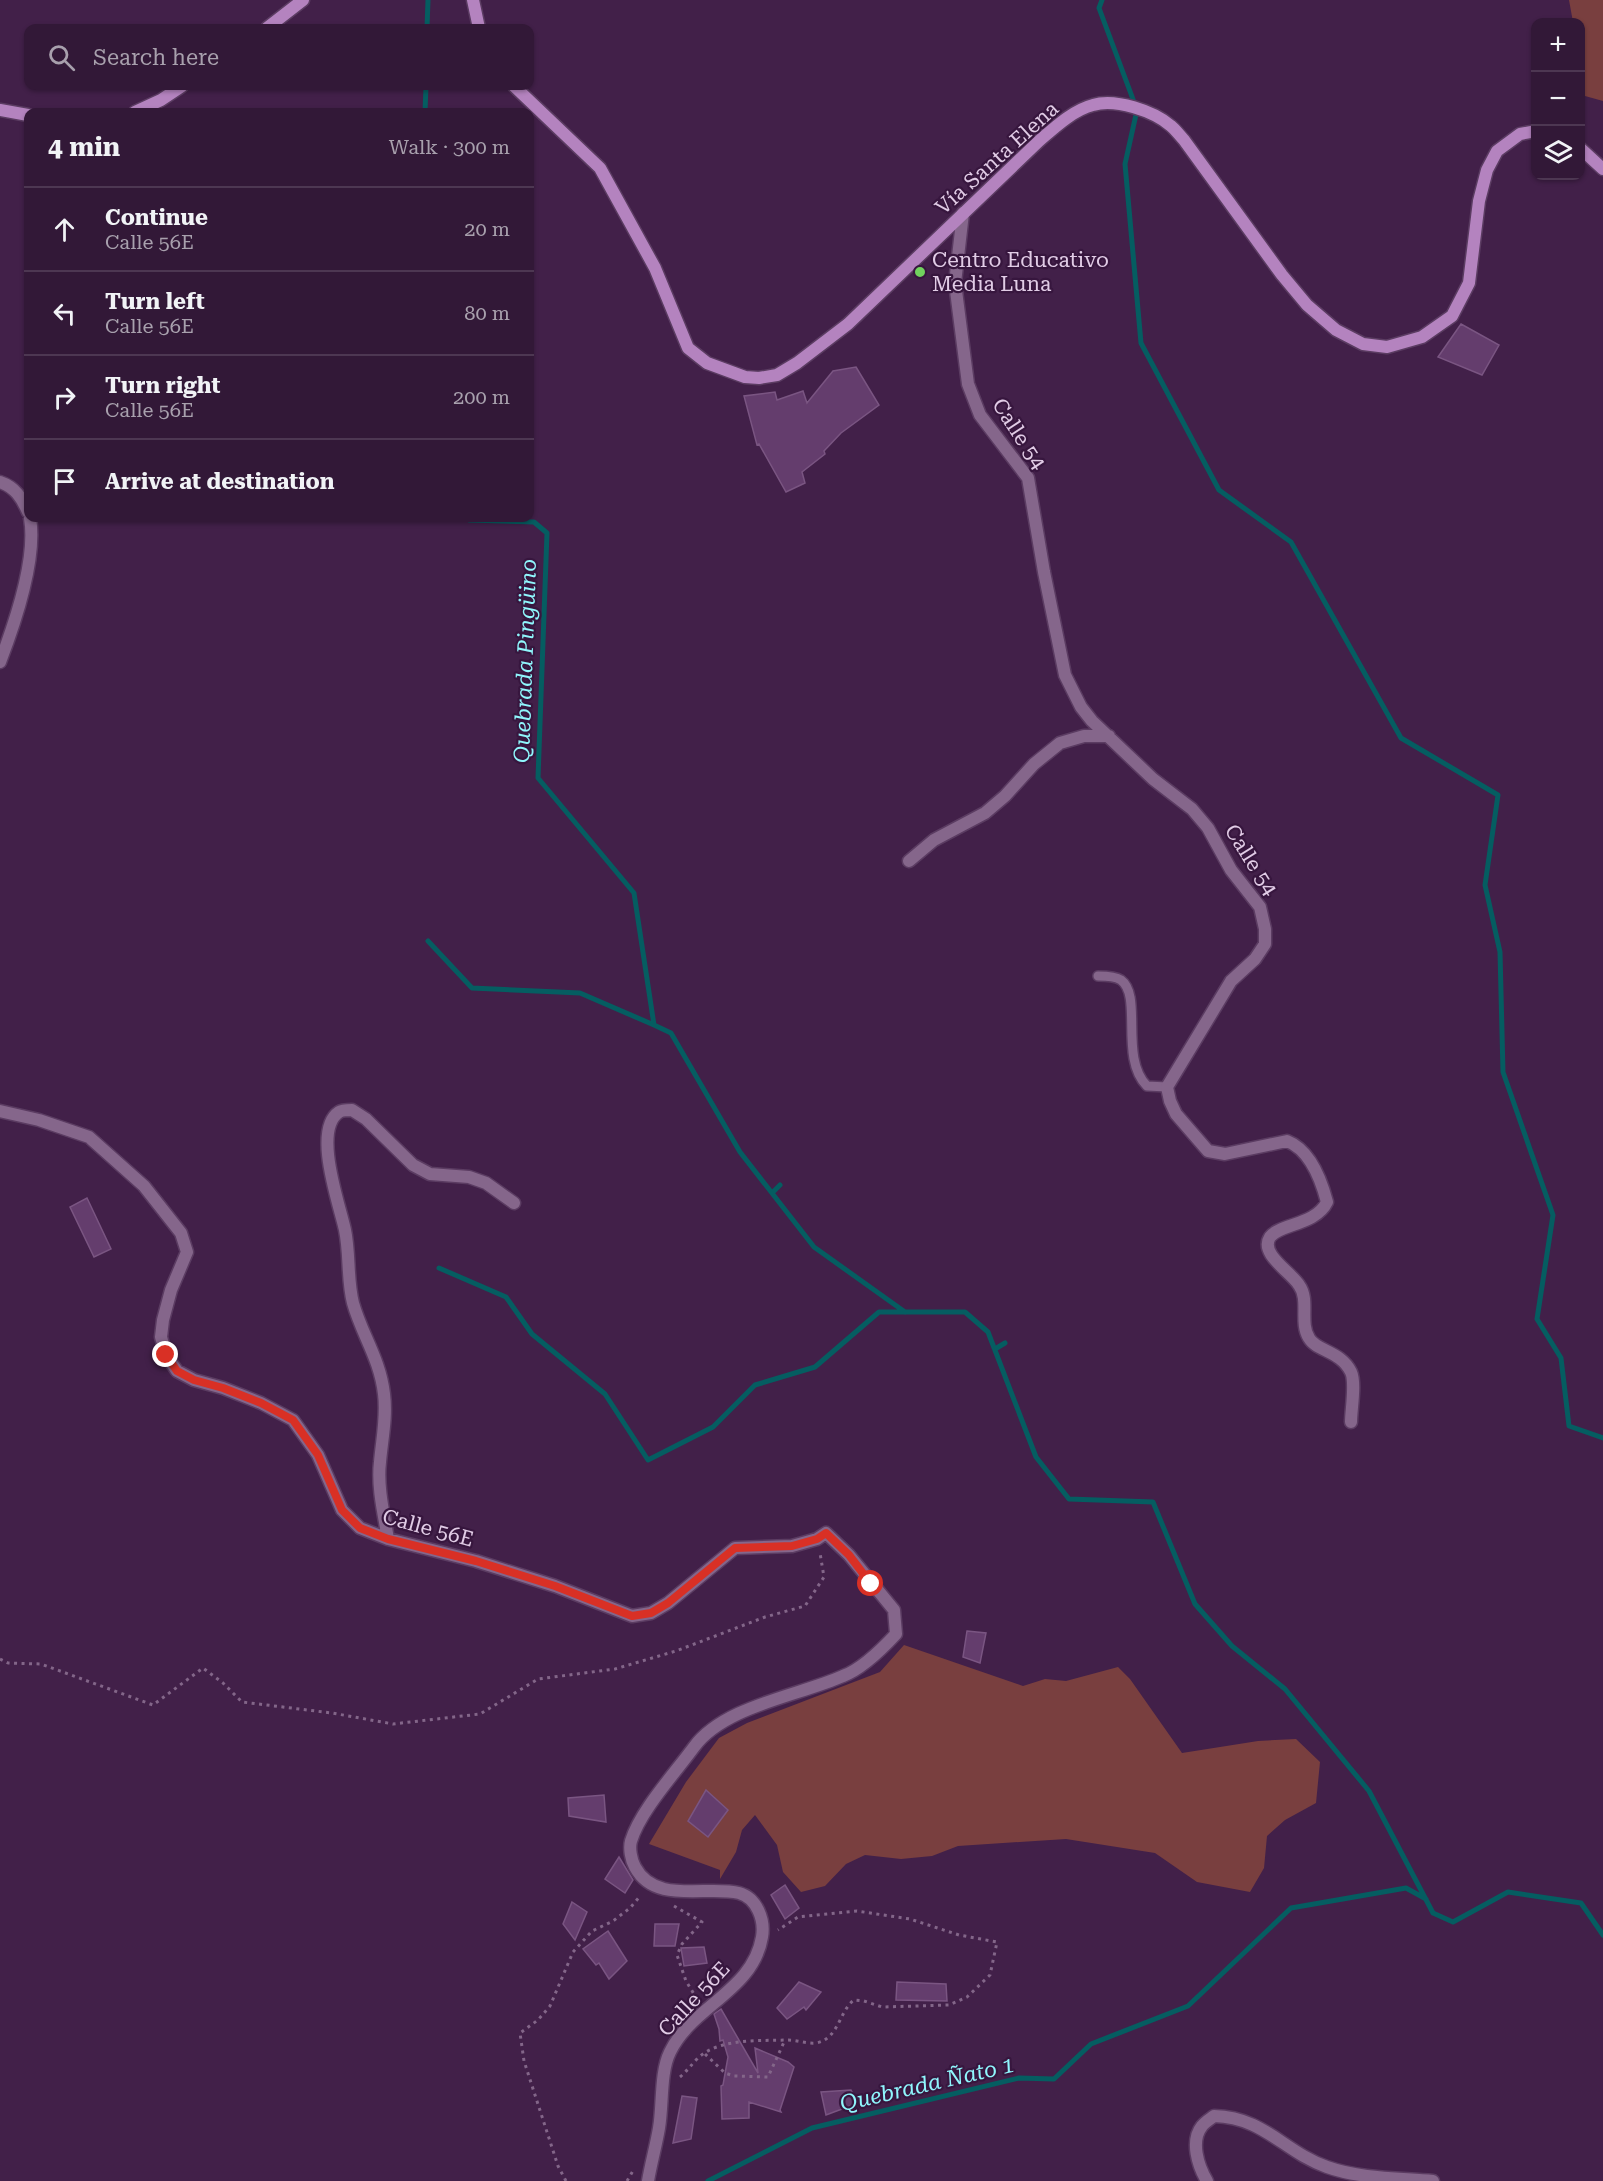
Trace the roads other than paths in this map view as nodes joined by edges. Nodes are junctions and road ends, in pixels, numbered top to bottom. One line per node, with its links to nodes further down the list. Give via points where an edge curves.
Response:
1 (303, 0): 3 (main road)
2 (473, 0): 4 (main road)
3 (272, 24)
4 (478, 24)
5 (176, 90): 7 (main road)
6 (518, 90): 13 (main road, Vía Santa Elena, via 600,168 655,268 688,348 707,363 736,375 777,375 797,363 848,324)
7 (144, 108)
8 (0, 110): 9 (main road)
9 (24, 114)
10 (1531, 132): 13 (main road, Vía Santa Elena, via 1520,134 1497,151 1488,170 1479,201 1468,283 1452,316 1422,337 1387,346 1363,344 1345,335 1307,305 1184,140 1155,116 1121,104 1091,105 1064,120)
11 (1585, 152): 12 (main road)
12 (1603, 169)
13 (963, 213): 18 (street, Calle 54, via 955,283 968,384 980,415 1028,478 1065,675 1081,707)
14 (0, 482): 15 (street, via 12,486)
15 (24, 501)
16 (31, 522): 17 (street, via 29,562)
17 (0, 662)
18 (1109, 736): 19 (street, via 1084,736 1060,743 985,813 934,840); 21 (street, Calle 54, via 1153,779 1192,808 1260,907 1265,929 1264,944 1255,959 1231,981)
19 (909, 861)
20 (1098, 976): 21 (lane, via 1119,978 1127,986 1134,1066 1147,1086)
21 (1167, 1087): 24 (street, via 1176,1114 1208,1151 1225,1155 1287,1141 1296,1144 1314,1170 1327,1202 1323,1210 1276,1232 1267,1245 1271,1256 1301,1287 1304,1328 1310,1341 1341,1358 1352,1373)
22 (0, 1111): 25 (street, Calle 56E, via 89,1137 144,1186 181,1233 187,1252 171,1290 161,1337 166,1355 177,1371 261,1403 293,1420 318,1455 342,1510 360,1528)
23 (514, 1203): 25 (street, via 486,1183 469,1177 430,1174 413,1165 352,1110 340,1111 332,1120 327,1146 330,1176 346,1232 352,1301 375,1355 384,1392 380,1481)
24 (1351, 1422)
25 (388, 1539): 26 (street, Calle 56E, via 476,1561 632,1616 651,1613 668,1603 735,1548 792,1546 826,1533 894,1610 896,1634 846,1676 732,1716 699,1741 641,1818 630,1843 639,1876 680,1892 739,1893 750,1898 762,1926 759,1951 750,1968 688,2028 670,2052)
26 (648, 2181)
27 (1207, 2181): 28 (street, via 1196,2147 1202,2126 1214,2116 1253,2123 1326,2167 1360,2175)
28 (1433, 2181)

